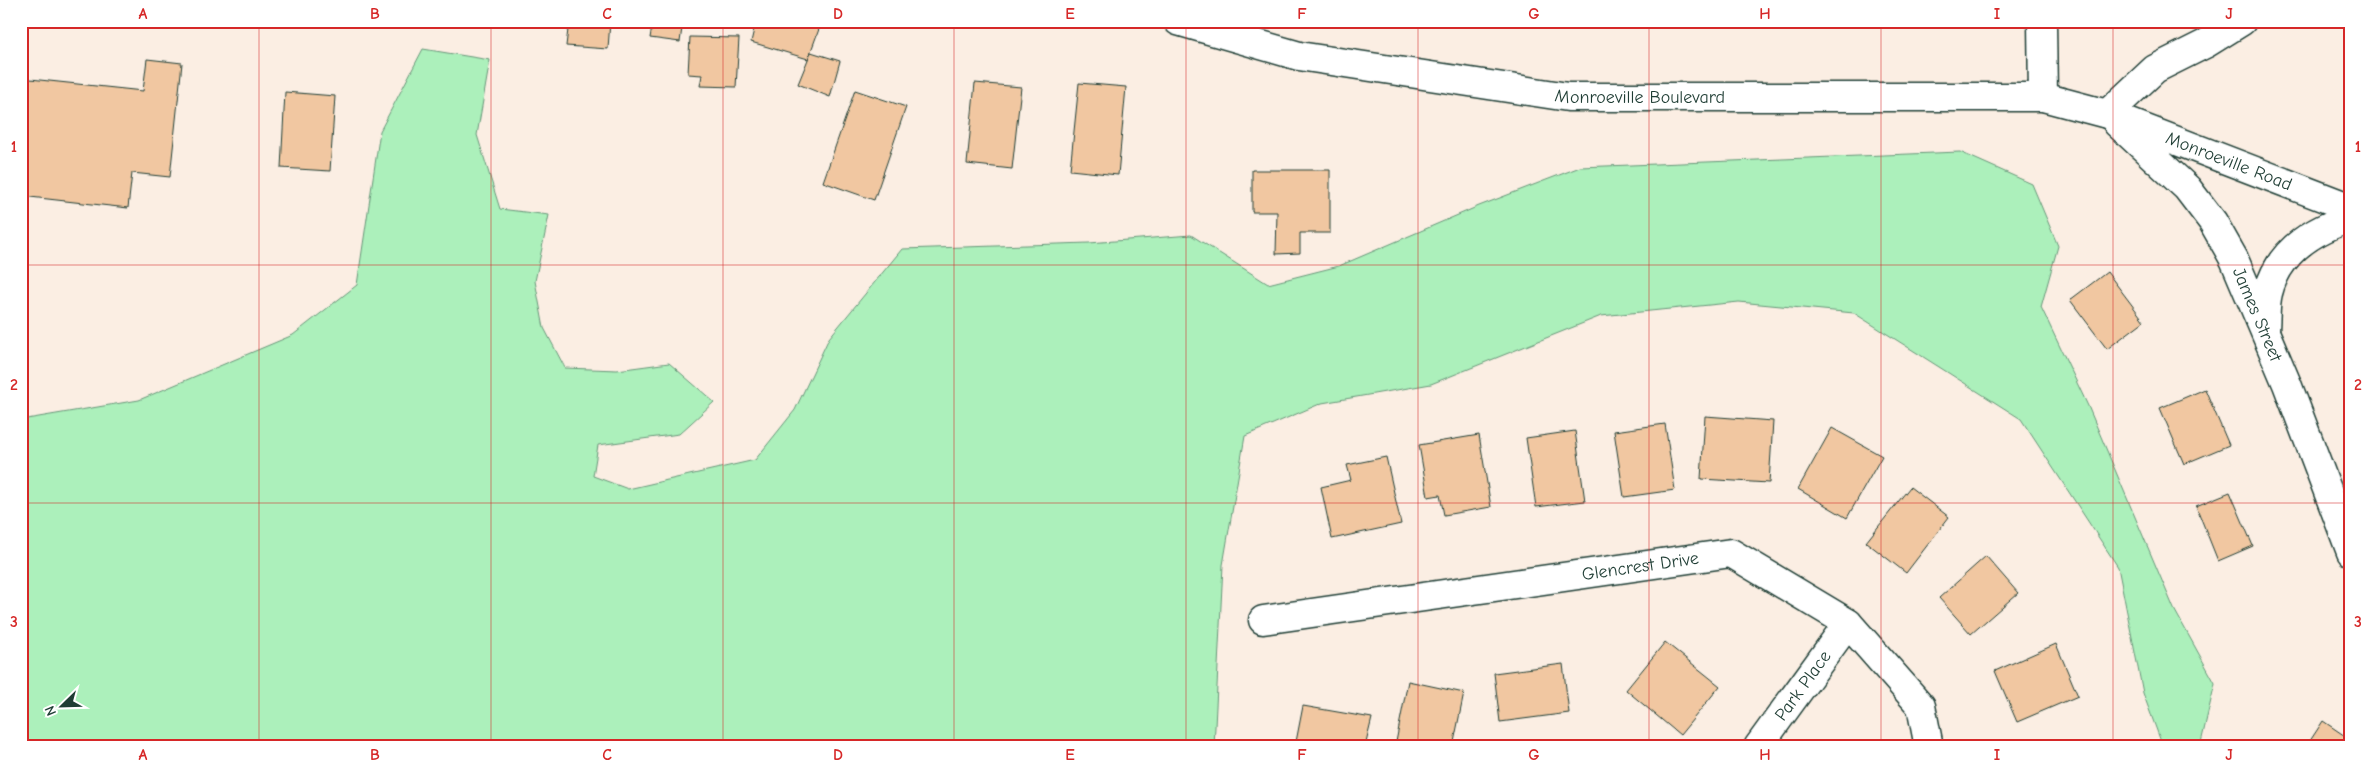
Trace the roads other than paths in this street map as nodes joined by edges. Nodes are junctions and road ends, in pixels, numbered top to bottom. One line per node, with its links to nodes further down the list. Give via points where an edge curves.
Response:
1 (1178, 21): 4 (street, Monroeville Boulevard, via 1299,56 1568,97)
2 (2042, 21): 4 (street)
3 (2242, 21): 5 (street, via 2155,69)
4 (2043, 97): 5 (street, Monroeville Boulevard)
5 (2107, 114): 6 (street, Monroeville Road); 8 (street, James Street, via 2187,188 2212,222 2234,259)
6 (2351, 208)
7 (2351, 218): 8 (street, via 2315,232 2288,254 2268,294)
8 (2265, 332): 9 (street, James Street)
9 (2351, 552)
10 (1263, 620): 11 (street, Glencrest Drive, via 1731,553)
11 (1848, 623): 12 (street, Park Place); 13 (street, Glencrest Drive, via 1921,706)
12 (1758, 747)
13 (1929, 747)

